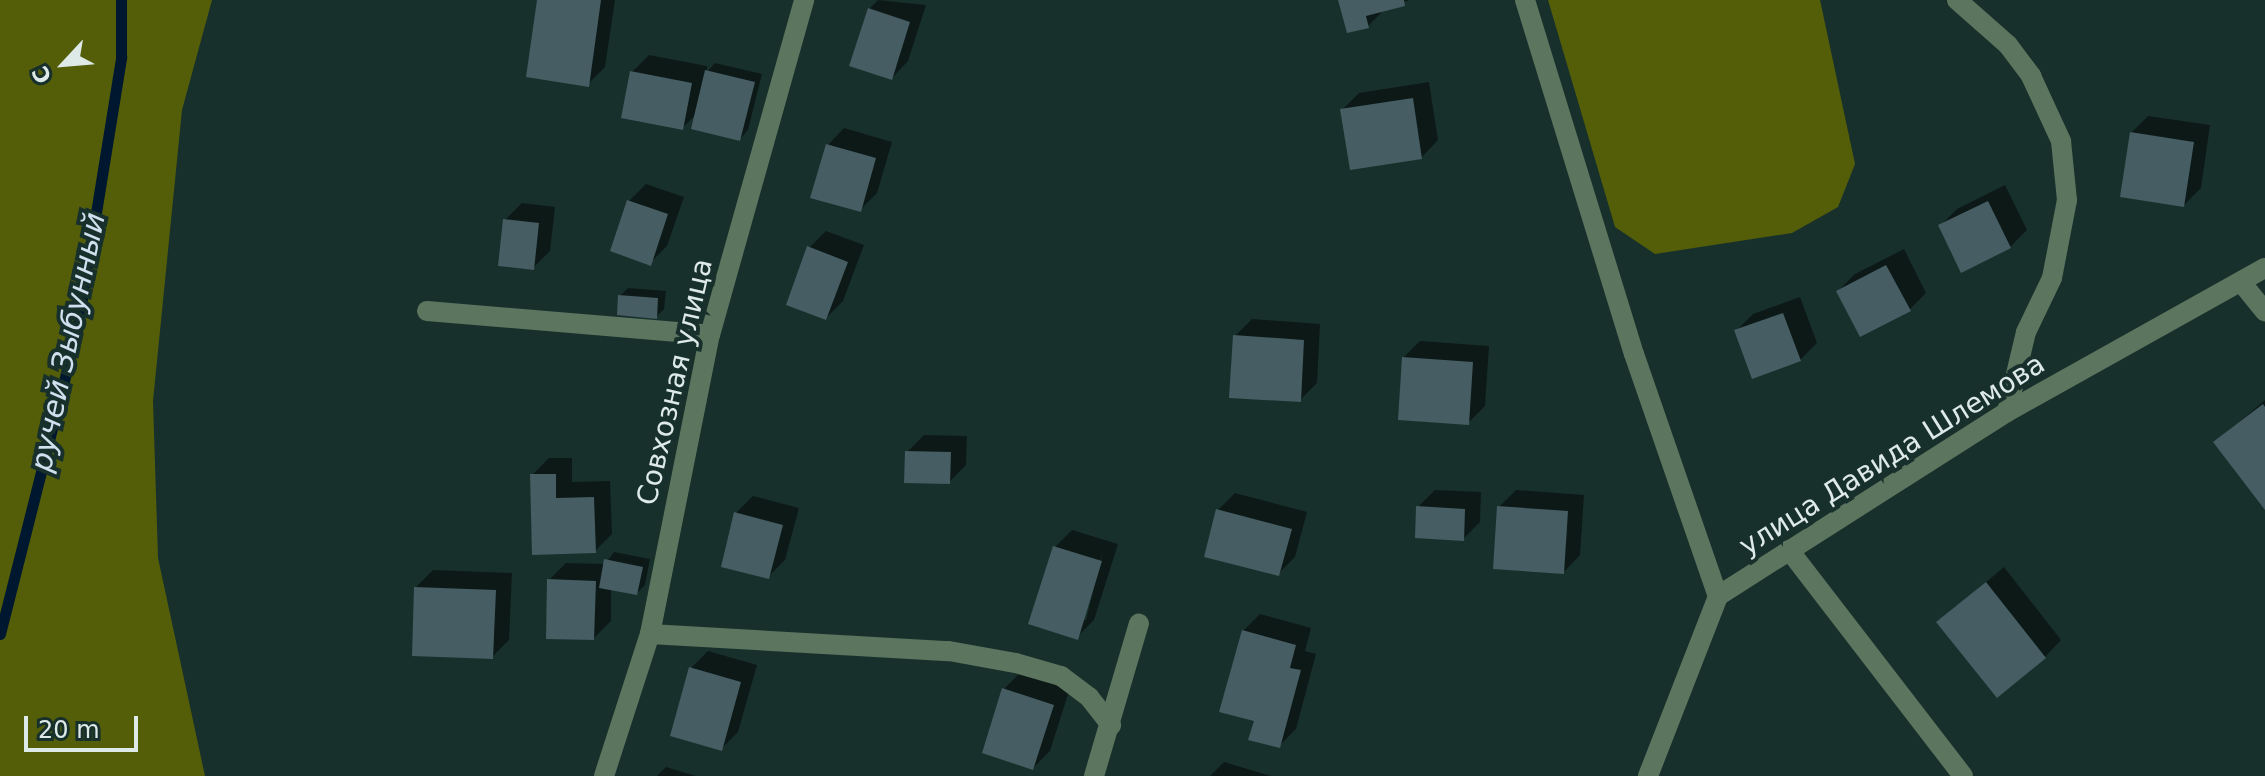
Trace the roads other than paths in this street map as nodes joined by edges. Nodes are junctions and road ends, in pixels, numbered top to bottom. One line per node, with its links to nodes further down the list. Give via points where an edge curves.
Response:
1 (804, 0): 8 (street, Совхозная улица)
2 (1525, 0): 11 (street, via 1625,325)
3 (1957, 0): 9 (street, via 2008,45 2031,76 2061,141 2067,200 2052,278 2026,332)
4 (2265, 268): 5 (street, улица Давида Шлемова)
5 (2241, 282): 7 (street); 9 (street, улица Давида Шлемова)
6 (427, 311): 8 (street)
7 (2265, 312)
8 (710, 335): 13 (street, Совхозная улица)
9 (2007, 412): 10 (street, улица Давида Шлемова)
10 (1789, 550): 11 (street, улица Давида Шлемова); 18 (street)
11 (1718, 596): 17 (street)
12 (1139, 623): 14 (street)
13 (650, 634): 14 (street, via 949,651 1016,663 1061,676 1089,697); 15 (street, Совхозная улица)
14 (1111, 725): 16 (street)
15 (604, 776)
16 (1094, 776)
17 (1648, 776)
18 (1963, 776)

